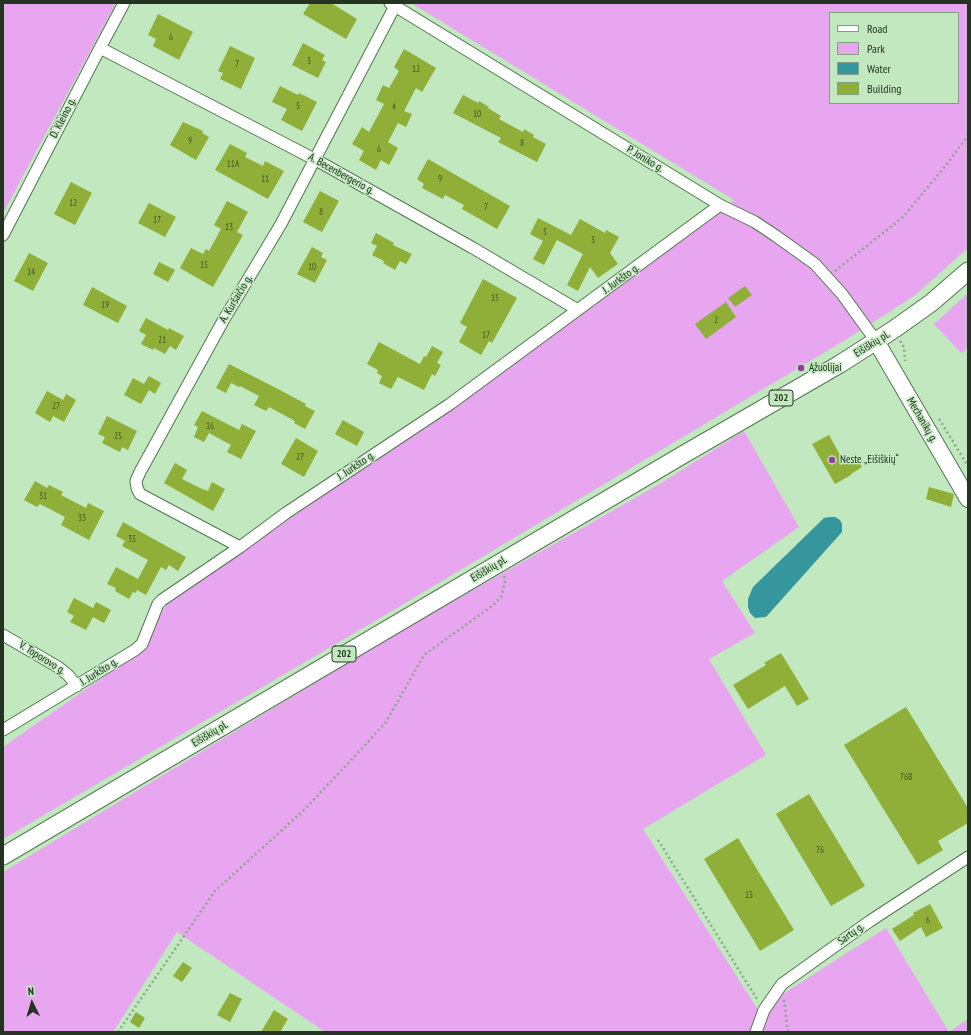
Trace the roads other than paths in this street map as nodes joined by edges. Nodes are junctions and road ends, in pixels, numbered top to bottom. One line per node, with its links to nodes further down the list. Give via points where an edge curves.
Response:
1 (124, 3): 3 (street, D. Kleino g.)
2 (392, 4): 4 (street, A. Kuršaičio g.); 5 (street, P. Joniko g.)
3 (100, 48): 4 (street, A. Becenbergerio g.); 6 (street, D. Kleino g.)
4 (316, 160): 8 (street, A. Becenbergerio g.); 11 (street, A. Kuršaičio g., via 219,327 136,481 136,488 140,494)
5 (720, 205): 8 (street, J. Jurkšto g.); 9 (street, P. Joniko g., via 755,222 815,264 842,294)
6 (3, 235)
7 (968, 271): 9 (main road, Eišiškių pl. / 202, via 931,303)
8 (578, 310): 11 (street, J. Jurkšto g., via 450,404)
9 (876, 341): 10 (main road, Mechanikų g.); 15 (main road, Eišiškių pl. / 202)
10 (968, 499)
11 (240, 547): 13 (street, J. Jurkšto g., via 162,600 142,644)
12 (3, 635): 13 (street, V. Toporovo g., via 58,667)
13 (77, 686): 14 (street, J. Jurkšto g.)
14 (3, 730)
15 (3, 856)
16 (968, 857): 17 (street, Sartų g., via 870,921 782,984 764,1010)
17 (756, 1032)

